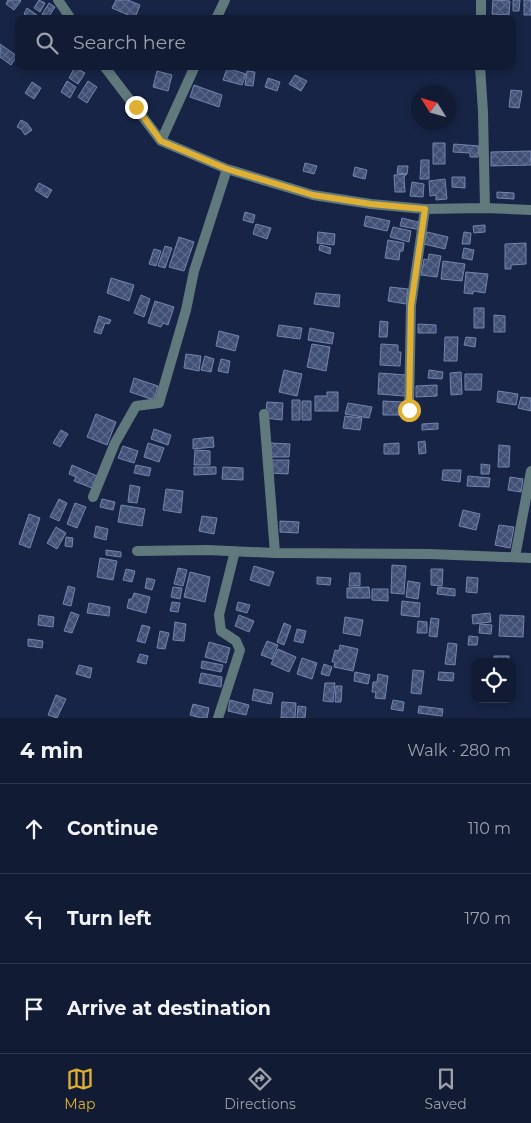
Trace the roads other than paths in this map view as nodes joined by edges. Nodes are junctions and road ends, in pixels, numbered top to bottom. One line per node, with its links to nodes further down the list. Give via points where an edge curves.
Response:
1 (58, 0): 4 (street)
2 (225, 0): 5 (street)
3 (481, 0): 6 (street)
4 (68, 15)
5 (218, 15)
6 (481, 15)
7 (107, 70): 10 (street)
8 (193, 70): 10 (street)
9 (480, 70): 12 (street)
10 (161, 141): 11 (street)
11 (227, 169): 13 (street, via 313,195); 18 (street, via 194,271 159,403 136,406)
12 (485, 208): 13 (street); 14 (street)
13 (425, 209): 15 (street, via 411,306)
14 (531, 210)
15 (409, 410)
16 (264, 414): 21 (street)
17 (531, 471): 22 (street)
18 (93, 497)
19 (137, 551): 20 (street)
20 (235, 551): 21 (street); 24 (street, via 219,615 221,631 236,641 240,650)
21 (275, 553): 22 (street)
22 (515, 557): 23 (street)
23 (531, 558)
24 (218, 718)

